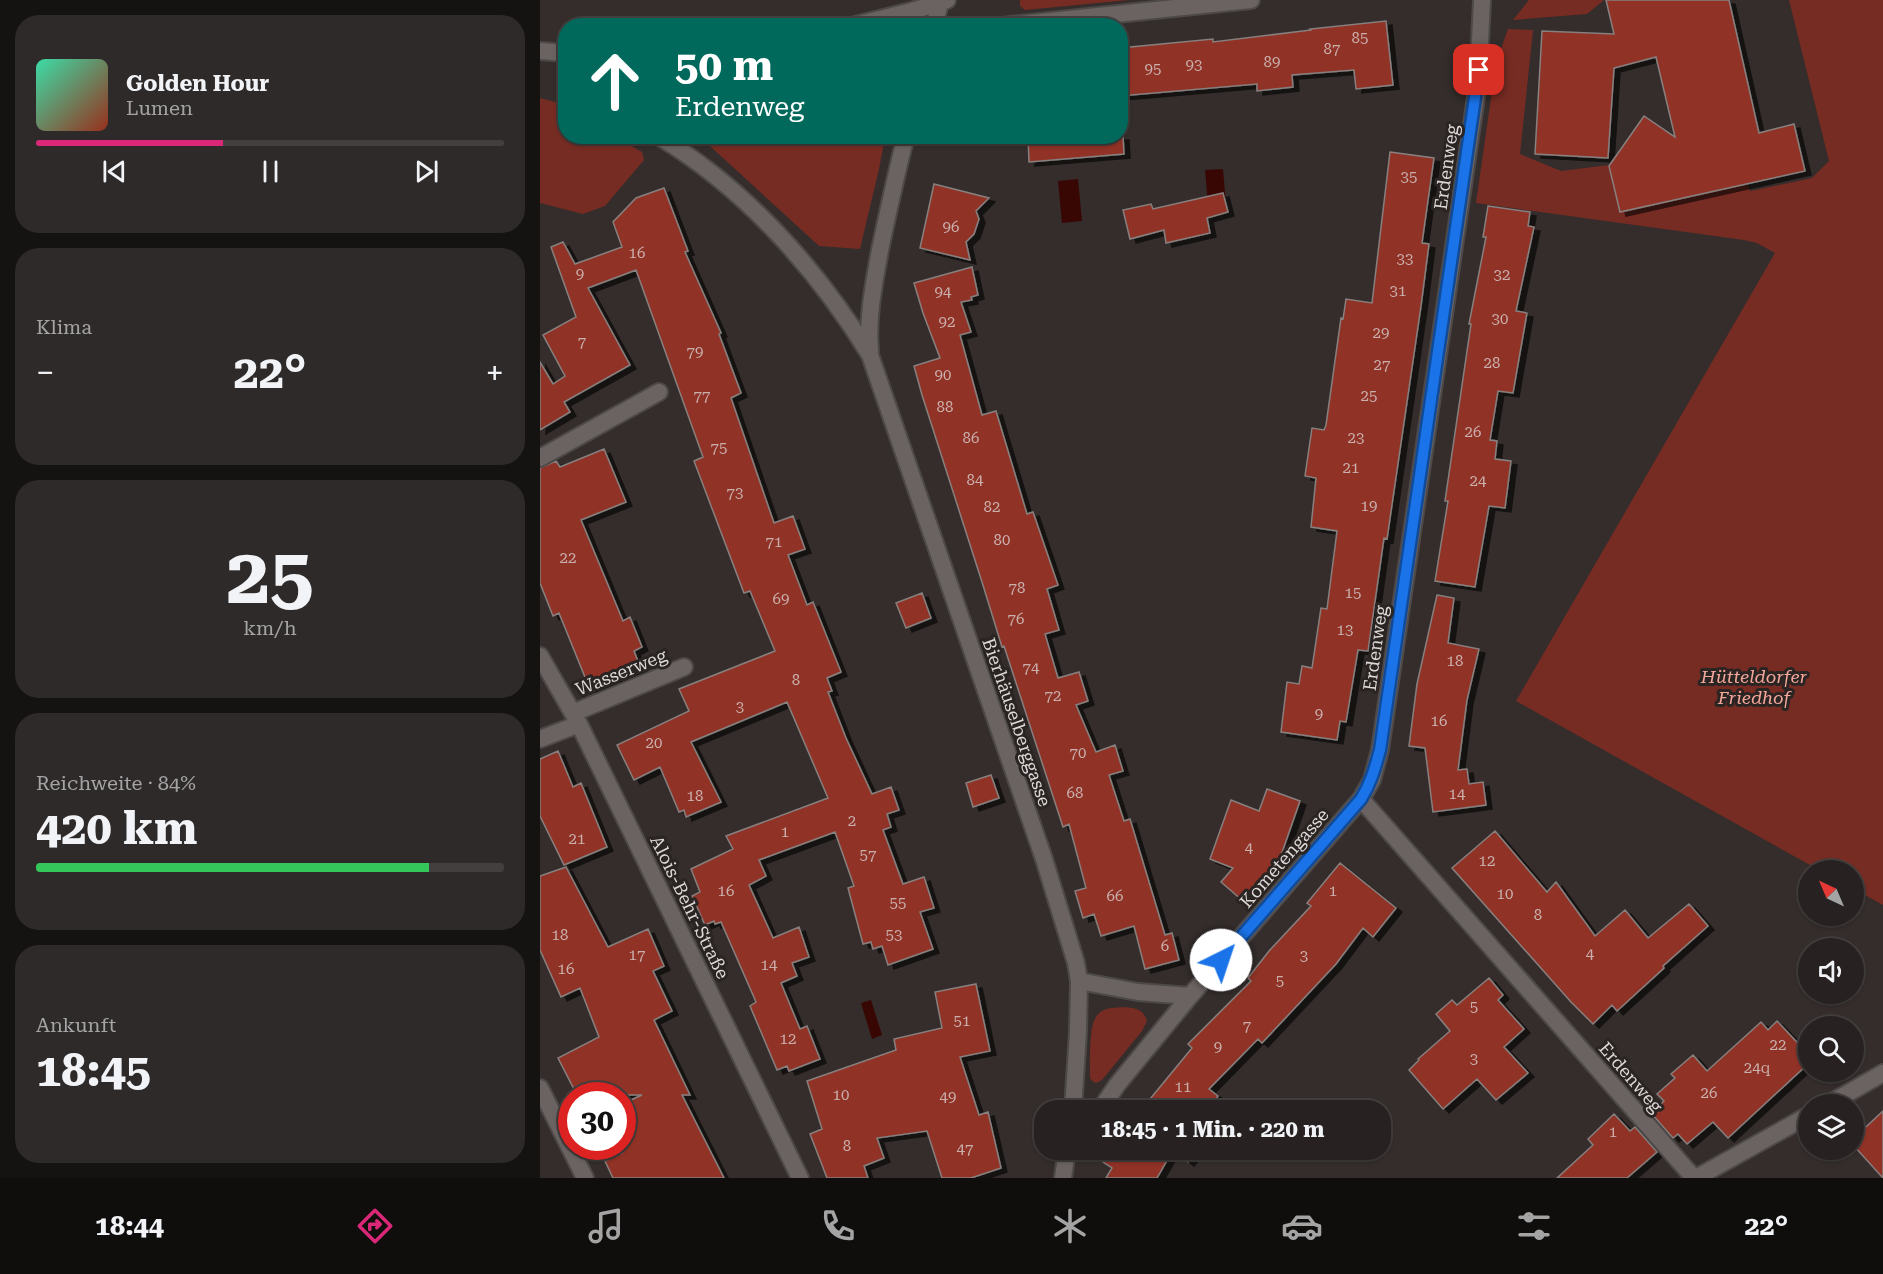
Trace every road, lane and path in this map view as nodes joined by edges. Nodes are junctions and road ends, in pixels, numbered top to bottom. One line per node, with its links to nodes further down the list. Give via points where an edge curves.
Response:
1 (1251, 0): 6 (street)
2 (1482, 0): 18 (street, Erdenweg, via 1478,83 1380,750 1372,780)
3 (944, 1): 4 (street); 5 (street)
4 (881, 18)
5 (937, 18)
6 (1079, 18)
7 (540, 51): 8 (street)
8 (558, 52)
9 (669, 144): 11 (street, Bierhäuselberggasse, via 717,178 809,268)
10 (904, 144): 11 (street, Bierhäuselberggasse, via 873,286)
11 (870, 355): 19 (street, Bierhäuselberggasse, via 1044,859)
12 (659, 392): 13 (street)
13 (540, 458)
14 (540, 656): 16 (street, Alois-Behr-Straße)
15 (684, 667): 16 (street, Wasserweg)
16 (576, 718): 17 (street, Wasserweg); 30 (street, Alois-Behr-Straße)
17 (540, 740)
18 (1361, 799): 20 (street, Kometengasse); 31 (street, Erdenweg)
19 (1079, 981): 20 (street); 24 (street, Bierhäuselberggasse)
20 (1190, 996): 25 (street, Kometengasse)
21 (1883, 1072): 23 (street)
22 (540, 1088): 29 (street)
23 (1846, 1094)
24 (1073, 1100)
25 (1107, 1100)
26 (1798, 1121): 31 (street)
27 (1071, 1160): 28 (street)
28 (1064, 1174)
29 (585, 1178)
30 (800, 1178)
31 (1695, 1178)

